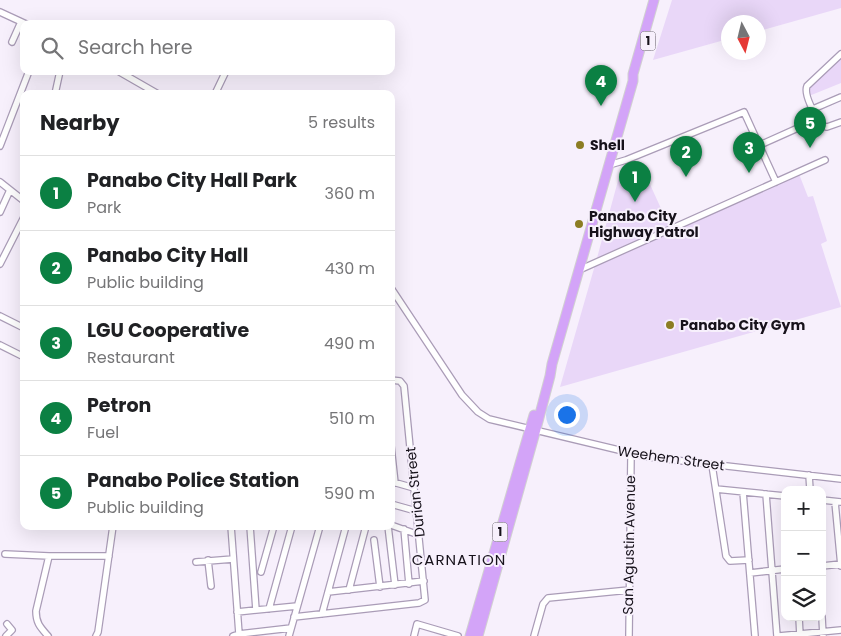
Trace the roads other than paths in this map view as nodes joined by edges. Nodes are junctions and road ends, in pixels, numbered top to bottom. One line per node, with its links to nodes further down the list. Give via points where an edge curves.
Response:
1 (654, 0): 12 (highway, 1)
2 (660, 0): 12 (highway, 1, via 638,75)
3 (0, 12): 4 (street)
4 (20, 21)
5 (20, 29): 6 (street)
6 (12, 42)
7 (841, 54): 19 (street, via 806,88)
8 (27, 75): 13 (street)
9 (59, 75): 14 (street)
10 (125, 75): 15 (street)
11 (224, 75): 16 (street)
12 (633, 81): 25 (highway, 1)
13 (22, 90)
14 (56, 90)
15 (151, 90)
16 (217, 90)
17 (20, 94): 23 (street)
18 (841, 97): 19 (street)
19 (813, 108): 20 (street)
20 (818, 119): 21 (street, via 825,128); 22 (street)
21 (841, 122)
22 (760, 145): 25 (street, via 744,112); 27 (street)
23 (0, 146)
24 (826, 160): 27 (street)
25 (609, 166): 34 (highway, 1)
26 (0, 182): 28 (street)
27 (776, 182): 34 (street)
28 (10, 190): 29 (street); 30 (street)
29 (20, 198)
30 (0, 212)
31 (20, 224): 32 (street)
32 (2, 255): 33 (street)
33 (0, 264)
34 (579, 270): 41 (highway, 1)
35 (395, 294): 41 (street, Weehem Street, via 471,406 489,419)
36 (0, 316): 37 (street)
37 (20, 326)
38 (0, 345): 39 (street)
39 (20, 355)
40 (395, 381): 48 (street, Durian Street, via 404,386)
41 (533, 429): 42 (street, Weehem Street); 90 (highway, 1)
42 (631, 454): 43 (street, Weehem Street); 88 (street, San Agustin Avenue)
43 (712, 464): 44 (street, Weehem Street); 49 (street)
44 (809, 475): 45 (street, Weehem Street); 47 (street)
45 (841, 478)
46 (395, 483): 48 (street)
47 (810, 486)
48 (414, 488): 55 (street, Durian Street)
49 (716, 489): 50 (street); 74 (street, via 726,556 730,561)
50 (743, 492): 51 (street); 74 (street)
51 (766, 494): 52 (street); 79 (street)
52 (781, 496)
53 (838, 502): 76 (street)
54 (395, 505): 55 (street)
55 (416, 511): 67 (street, Durian Street)
56 (395, 527): 57 (street)
57 (404, 528): 67 (street); 83 (street)
58 (112, 530): 71 (street)
59 (231, 530): 72 (street)
60 (250, 530): 93 (street)
61 (273, 530): 80 (street)
62 (291, 530): 92 (street)
63 (319, 530): 91 (street)
64 (345, 530): 89 (street)
65 (365, 530): 87 (street)
66 (390, 530): 84 (street)
67 (419, 535): 82 (street, Durian Street)
68 (374, 540): 86 (street)
69 (5, 554): 70 (street)
70 (49, 556): 71 (street); 108 (street, via 36,610 36,619)
71 (109, 556): 109 (street)
72 (234, 559): 73 (street); 94 (street)
73 (208, 560): 75 (street); 85 (street)
74 (749, 560): 81 (street)
75 (196, 562)
76 (841, 564): 77 (street)
77 (826, 566)
78 (781, 570): 79 (street)
79 (772, 571): 81 (street); 118 (street)
80 (261, 572)
81 (750, 573): 117 (street)
82 (424, 581): 83 (street); 95 (street, Durian Street, via 426,598 419,603)
83 (409, 584): 84 (street)
84 (395, 585): 86 (street)
85 (211, 586)
86 (380, 586): 87 (street)
87 (349, 590): 89 (street)
88 (629, 590): 115 (street, via 548,598 543,604); 116 (street, San Agustin Avenue)
89 (328, 592): 95 (street)
90 (484, 600): 113 (highway, 1); 114 (highway, 1)
91 (297, 606): 92 (street); 96 (street)
92 (269, 609): 93 (street)
93 (256, 610): 94 (street)
94 (237, 612): 104 (street)
95 (322, 614): 96 (street)
96 (294, 617): 100 (street)
97 (799, 621): 105 (street)
98 (822, 621): 103 (street)
99 (7, 624): 101 (street)
100 (292, 628): 104 (street); 110 (street)
101 (12, 630): 106 (street); 107 (street)
102 (841, 630): 103 (street)
103 (823, 634): 105 (street)
104 (236, 635)
105 (800, 635): 118 (street)
106 (6, 636)
107 (17, 636)
108 (48, 636)
109 (96, 636)
110 (289, 636)
111 (414, 636): 112 (street, via 417,624)
112 (458, 636)
113 (470, 636)
114 (478, 636)
115 (534, 636)
116 (629, 636)
117 (755, 636)
118 (778, 636)

